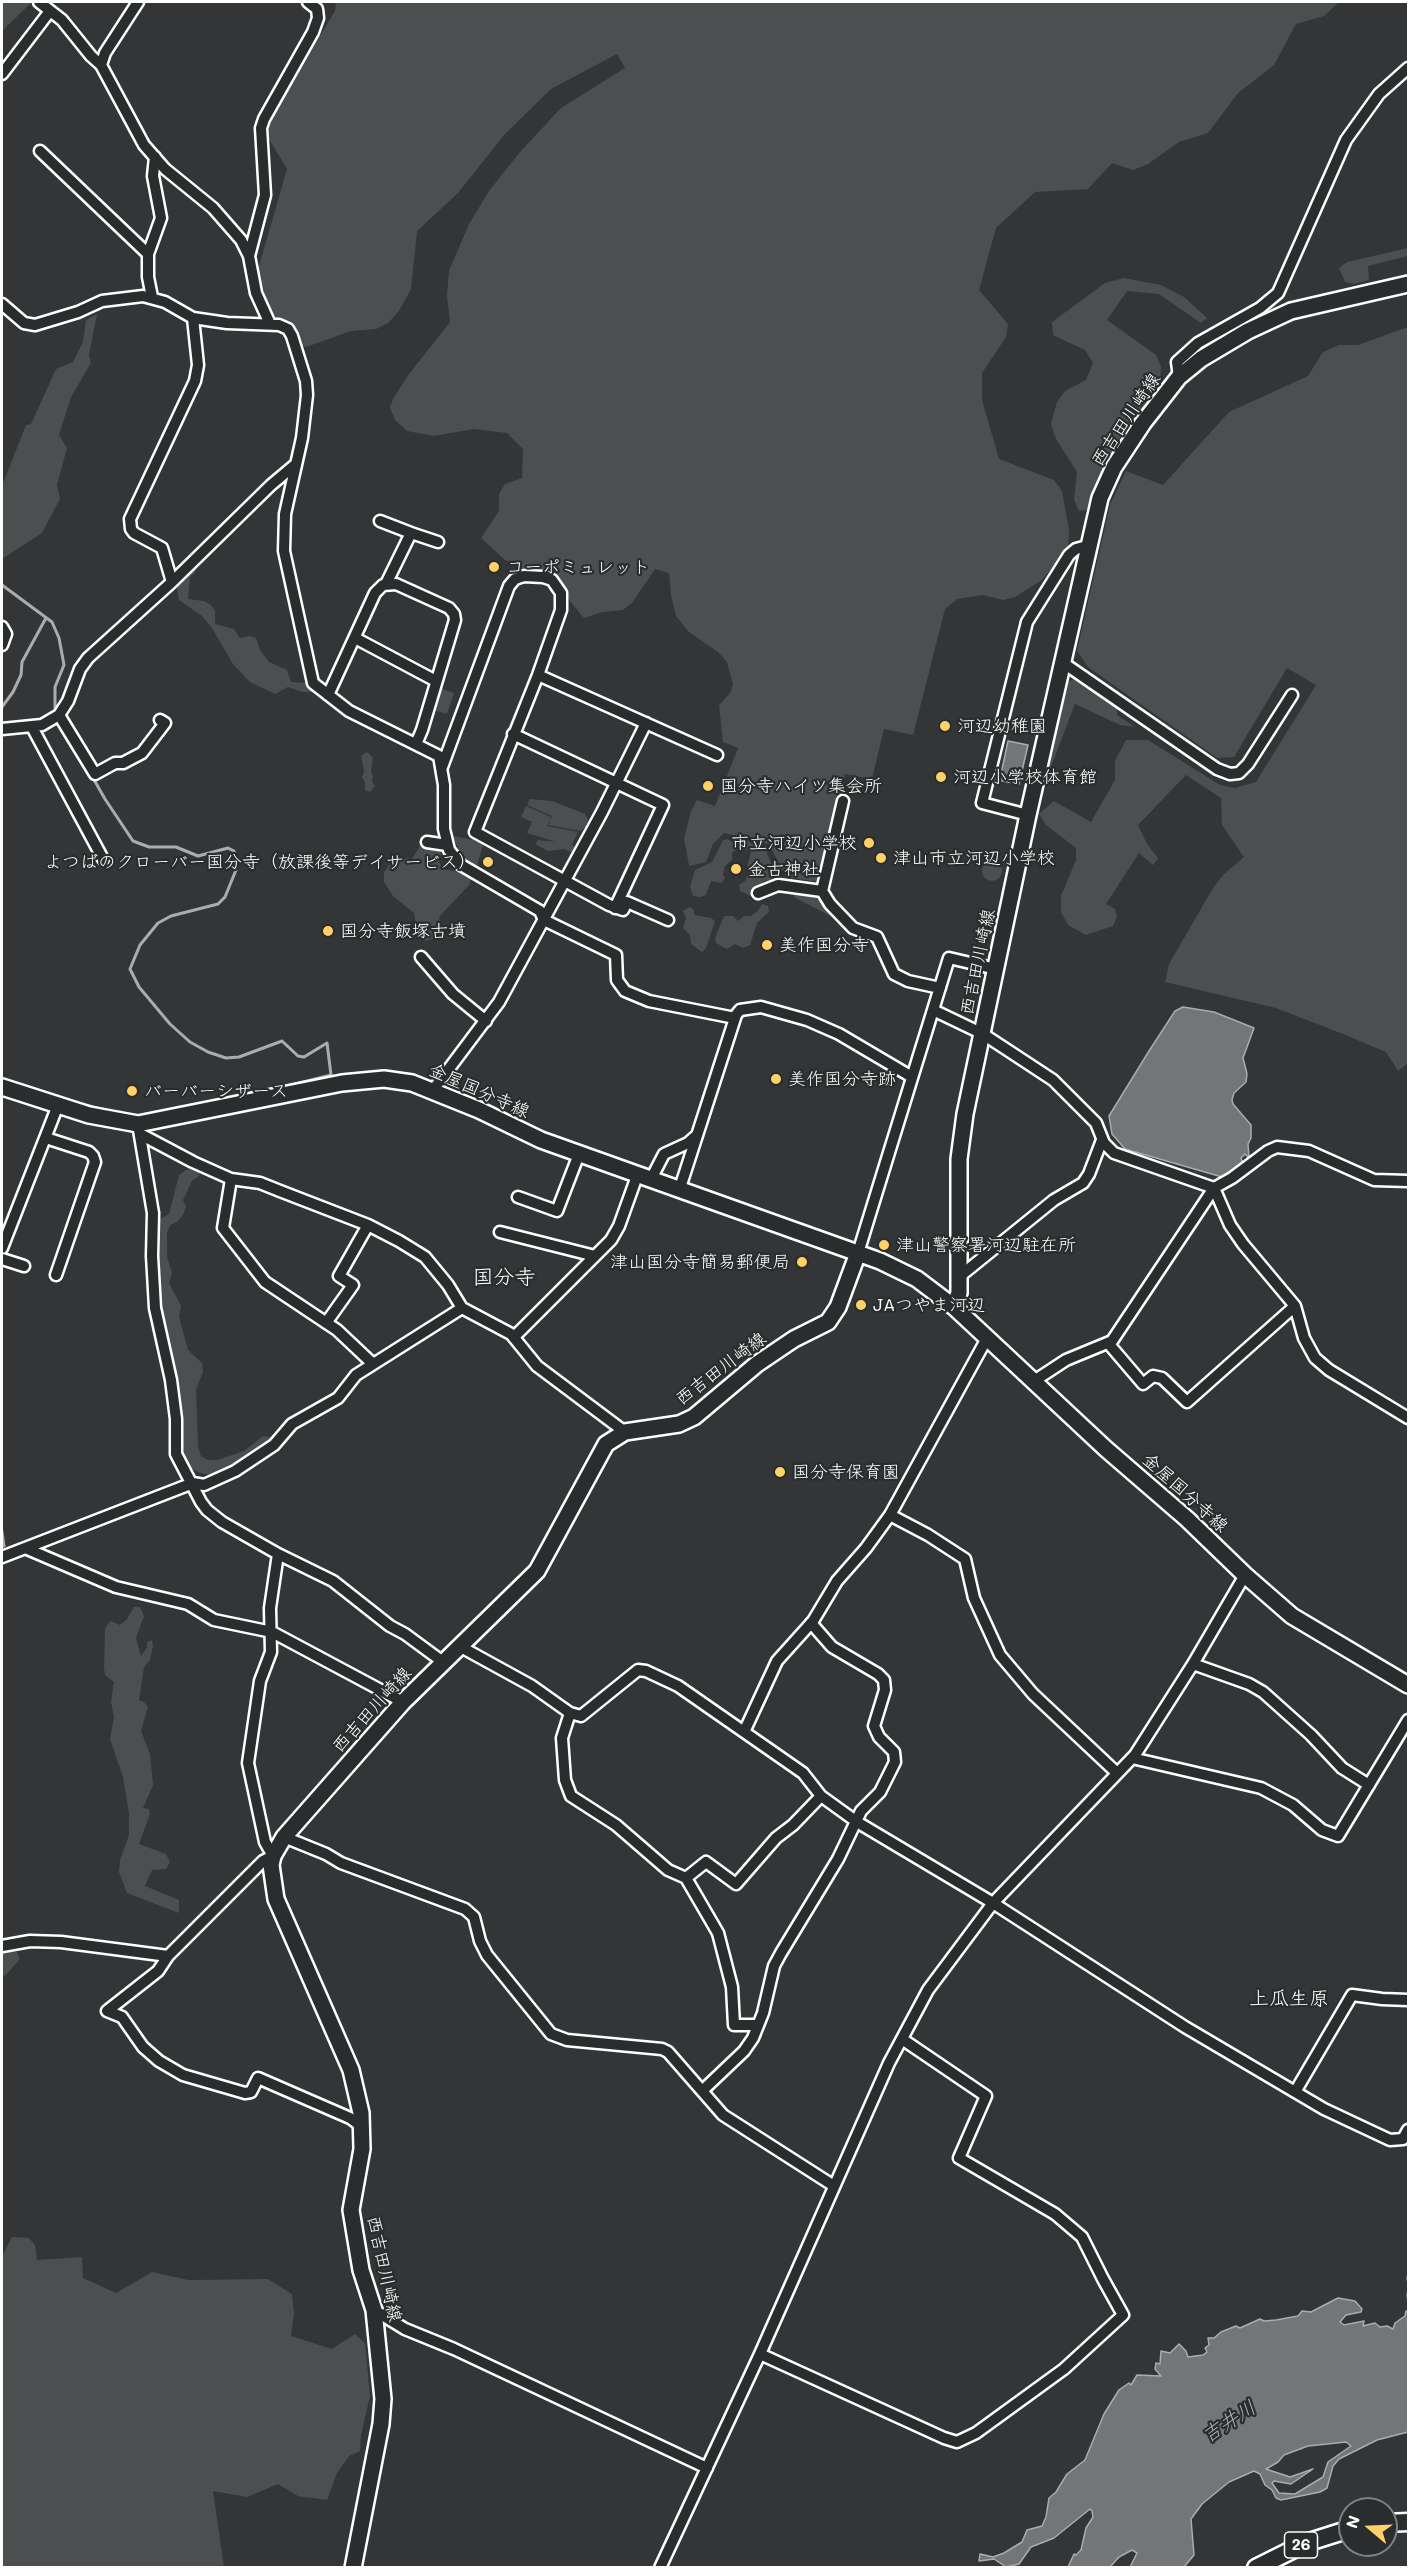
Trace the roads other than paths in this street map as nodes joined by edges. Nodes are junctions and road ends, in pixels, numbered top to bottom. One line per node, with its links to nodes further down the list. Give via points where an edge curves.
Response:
1 (39, 2): 4 (street)
2 (138, 2): 5 (street, via 105,53)
3 (308, 2): 11 (street, via 317,9 313,32 261,128 265,195)
4 (50, 11): 5 (street); 7 (street)
5 (102, 65): 9 (street, via 137,135)
6 (1408, 68): 17 (street, via 1378,94 1346,140 1278,293 1260,308 1198,343 1177,362)
7 (2, 74)
8 (40, 151): 10 (street)
9 (155, 157): 10 (street, via 153,176 161,218); 11 (street, via 232,227)
10 (148, 254): 13 (street)
11 (249, 256): 16 (street, via 256,292)
12 (1408, 284): 17 (main road, 西吉田川崎線, via 1290,311 1248,331)
13 (152, 297): 14 (street, via 114,298 35,325 24,322); 15 (street)
14 (2, 304)
15 (193, 318): 16 (street); 23 (street, via 198,365 195,381 129,525 134,533 162,548)
16 (270, 324): 18 (street, via 284,326 291,333 306,381 305,416)
17 (1179, 377): 22 (main road, 西吉田川崎線, via 1114,467 1100,498)
18 (296, 464): 23 (street); 31 (street, via 285,514 284,551 311,679)
19 (380, 521): 20 (street)
20 (411, 533): 21 (street); 24 (street)
21 (438, 542)
22 (1088, 546): 28 (main road, 西吉田川崎線); 44 (street, via 1069,555 1027,622 982,803)
23 (172, 582): 33 (street, via 88,658)
24 (386, 584): 26 (street, via 375,593); 30 (street, via 396,584 453,612 454,622)
25 (2, 627): 27 (street, via 6,634)
26 (355, 638): 30 (street); 31 (street)
27 (2, 645)
28 (1062, 662): 32 (street, via 1217,769 1230,774 1239,773 1248,764); 44 (main road, 西吉田川崎線)
29 (538, 675): 35 (street); 38 (street); 41 (street, via 562,598 559,587 550,579 524,576 513,581 505,593)
30 (436, 681): 39 (street)
31 (328, 695): 39 (street)
32 (1292, 696)
33 (58, 715): 34 (street, via 95,774 142,753 165,723); 36 (street, via 46,724)
34 (160, 720)
35 (646, 723): 40 (street); 42 (street)
36 (32, 727): 37 (street); 47 (street)
37 (2, 729)
38 (513, 734): 42 (street); 48 (street, via 475,832)
39 (416, 744): 41 (street, via 437,754)
40 (717, 755)
41 (442, 767): 46 (street)
42 (617, 784): 48 (street); 51 (street, via 663,806)
43 (843, 801): 49 (street)
44 (1028, 815): 55 (main road, 西吉田川崎線)
45 (427, 842): 46 (street)
46 (447, 845): 52 (street, via 461,865 540,911)
47 (103, 860)
48 (565, 882): 51 (street); 52 (street)
49 (822, 891): 50 (street, via 778,885); 56 (street, via 853,928 875,935 894,974)
50 (758, 893)
51 (615, 908): 53 (street, via 623,910 627,902)
52 (544, 920): 58 (street, via 616,955 617,980 625,991 649,1002); 59 (street)
53 (668, 920)
54 (421, 957): 59 (street, via 453,994)
55 (996, 969): 56 (street, via 949,958); 60 (main road, 西吉田川崎線)
56 (940, 988): 57 (street)
57 (933, 1010): 60 (street); 61 (street)
58 (735, 1018): 61 (street, via 740,1010 761,1006 807,1020); 66 (street)
59 (486, 1021): 63 (street)
60 (983, 1034): 68 (street, via 1053,1080 1095,1123); 84 (main road, 西吉田川崎線, via 959,1159)
61 (912, 1077): 79 (street)
62 (2, 1087): 64 (main road, 金屋国分寺線)
63 (433, 1090): 65 (main road, 金屋国分寺線, via 402,1081 353,1081); 69 (main road, 金屋国分寺線)
64 (58, 1106): 65 (main road, 金屋国分寺線); 67 (street)
65 (140, 1129): 71 (street, via 193,1162); 96 (street, via 153,1213 155,1308 171,1380 176,1454)
66 (699, 1134): 70 (street, via 664,1154); 74 (street)
67 (46, 1138): 78 (street); 83 (street, via 89,1152 95,1162)
68 (1102, 1140): 73 (street, via 1122,1156); 84 (street, via 1083,1183 1054,1200)
69 (579, 1154): 70 (main road, 金屋国分寺線); 75 (street, via 557,1211)
70 (643, 1178): 74 (main road, 金屋国分寺線); 80 (street, via 615,1234)
71 (231, 1179): 76 (street, via 260,1183); 88 (street, via 223,1228 265,1282)
72 (1408, 1181): 73 (street, via 1374,1180 1310,1151 1277,1147)
73 (1214, 1188): 85 (street, via 1230,1226); 91 (street)
74 (679, 1191): 79 (main road, 金屋国分寺線)
75 (518, 1197)
76 (368, 1225): 87 (street, via 425,1257); 88 (street, via 339,1276 353,1284)
77 (500, 1232): 80 (street)
78 (2, 1248)
79 (858, 1253): 86 (main road, via 917,1279); 95 (main road, 西吉田川崎線, via 838,1307 828,1322 757,1364 694,1417 670,1426)
80 (596, 1256): 89 (street)
81 (2, 1258): 82 (street)
82 (24, 1266)
83 (56, 1275)
84 (959, 1277): 86 (main road, 西吉田川崎線)
85 (1295, 1306): 91 (street, via 1187,1402 1162,1378 1153,1376 1143,1384); 94 (street, via 1307,1345 1321,1364)
86 (954, 1307): 90 (main road, 金屋国分寺線)
87 (462, 1308): 89 (street); 92 (street)
88 (326, 1323): 92 (street)
89 (514, 1337): 95 (street, via 537,1366)
90 (986, 1340): 93 (main road, 金屋国分寺線); 97 (street)
91 (1108, 1343): 93 (street, via 1066,1360)
92 (373, 1364): 96 (street, via 357,1375 338,1398 292,1424 274,1445 244,1465 209,1484)
93 (1034, 1381): 101 (main road, 金屋国分寺線)
94 (1408, 1418)
95 (625, 1432): 104 (main road, 西吉田川崎線, via 602,1450 537,1571)
96 (193, 1483): 98 (street); 99 (street, via 213,1517)
97 (890, 1515): 102 (street, via 837,1581); 113 (street, via 965,1559 974,1598 1000,1655 1033,1694)
98 (25, 1548): 100 (street); 103 (street, via 116,1587 188,1604 214,1620)
99 (278, 1554): 103 (street, via 270,1608); 105 (street, via 333,1581)
100 (2, 1557)
101 (1245, 1575): 106 (street); 107 (main road, 金屋国分寺線, via 1292,1616)
102 (811, 1623): 111 (street, via 777,1662); 116 (street, via 832,1647 882,1676 885,1684 874,1726 894,1752 895,1762 880,1792 861,1811)
103 (272, 1632): 108 (street); 118 (street, via 248,1763 265,1842)
104 (461, 1647): 105 (main road, 西吉田川崎線); 109 (street, via 532,1686)
105 (443, 1662): 108 (main road, 西吉田川崎線)
106 (1193, 1664): 112 (street); 114 (street, via 1263,1692 1342,1768)
107 (1408, 1685)
108 (403, 1702): 117 (main road, 西吉田川崎線)
109 (570, 1713): 111 (street, via 587,1713 638,1670 678,1686); 119 (street, via 562,1738 565,1780 571,1796 616,1826 668,1870)
110 (1408, 1720): 114 (street)
111 (744, 1732): 115 (street, via 803,1773)
112 (1132, 1758): 113 (street); 114 (street, via 1261,1788 1293,1805 1322,1830 1338,1836)
113 (1117, 1773): 120 (street)
114 (1369, 1785)
115 (820, 1796): 116 (street); 119 (street, via 736,1884 706,1862)
116 (857, 1822): 120 (street); 124 (street, via 774,1966)
117 (284, 1837): 118 (main road, 西吉田川崎線); 126 (street, via 341,1863 465,1909 474,1917 487,1955 551,2034 567,2040 662,2049)
118 (273, 1856): 122 (street, via 263,1861); 128 (main road, 西吉田川崎線, via 276,1899 351,2070)
119 (686, 1878): 124 (street, via 718,1933 732,1987 734,2025)
120 (993, 1903): 125 (street, via 928,1990); 127 (street, via 1185,2027)
121 (2, 1946): 122 (street, via 30,1941 61,1942)
122 (168, 1956): 128 (street, via 158,1971 107,2012 122,2017 143,2047 183,2075 245,2093 251,2092 258,2078)
123 (1408, 2000): 127 (street, via 1352,1995)
124 (758, 2025): 126 (street, via 744,2051)
125 (902, 2039): 130 (street); 132 (street, via 986,2097 959,2158 1055,2214 1082,2236 1124,2315 1064,2369 976,2433 957,2442)
126 (702, 2091): 130 (street, via 723,2115)
127 (1295, 2092): 129 (street, via 1390,2140 1403,2139)
128 (362, 2126): 131 (main road, 西吉田川崎線, via 360,2165 351,2210 361,2270)
129 (1408, 2130)
130 (834, 2186): 132 (street)
131 (374, 2310): 133 (street); 135 (main road, 西吉田川崎線, via 383,2399 381,2424)
132 (760, 2354): 133 (street)
133 (707, 2468): 136 (street)
134 (1338, 2533): 137 (main road, 26, via 1306,2543)
135 (353, 2568)
136 (660, 2568)
137 (1256, 2568)

